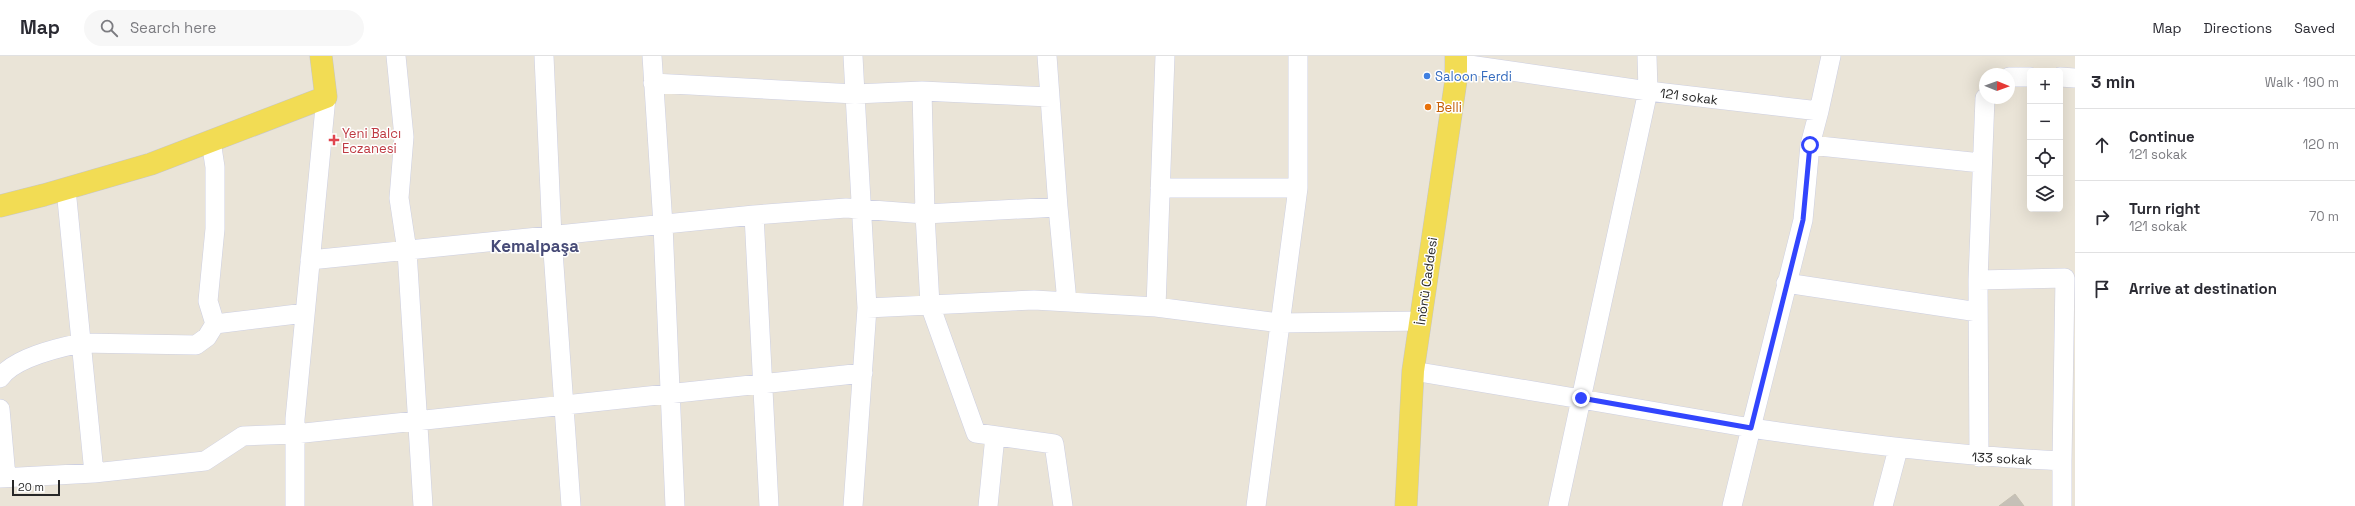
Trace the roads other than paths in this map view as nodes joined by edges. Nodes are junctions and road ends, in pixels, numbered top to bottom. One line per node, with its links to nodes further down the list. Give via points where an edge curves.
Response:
1 (321, 56): 20 (main road)
2 (396, 56): 37 (street, via 404,137 399,198)
3 (544, 56): 36 (street)
4 (652, 56): 16 (street)
5 (853, 56): 19 (street)
6 (1047, 56): 21 (street)
7 (1165, 56): 27 (street)
8 (1298, 56): 28 (street)
9 (1647, 56): 18 (street)
10 (1832, 56): 23 (street)
11 (1456, 59): 18 (street); 48 (main road, İnönü Caddesi, via 1456,80)
12 (2015, 77): 13 (street)
13 (2027, 77)
14 (2063, 77): 15 (street)
15 (2075, 78)
16 (653, 82): 19 (street); 35 (street)
17 (922, 91): 19 (street); 21 (street); 33 (street)
18 (1648, 91): 23 (street, 121 sokak); 57 (street, 121 sokak)
19 (855, 94): 32 (street)
20 (326, 97): 24 (main road); 38 (street)
21 (1050, 97): 31 (street)
22 (1985, 104): 26 (street)
23 (1819, 111): 25 (street)
24 (211, 141): 29 (main road, via 151,164); 50 (street, via 215,167 215,229 208,301)
25 (1810, 145): 26 (street); 41 (street, via 1803,220)
26 (1981, 163): 40 (street)
27 (1160, 188): 28 (street); 44 (street)
28 (1298, 188): 49 (street)
29 (66, 189): 30 (main road); 51 (street)
30 (0, 206)
31 (1058, 208): 33 (street); 42 (street)
32 (862, 209): 33 (street); 34 (street); 45 (street)
33 (925, 214): 43 (street)
34 (754, 215): 35 (street); 55 (street)
35 (663, 225): 36 (street); 56 (street)
36 (552, 237): 37 (street); 58 (street)
37 (407, 251): 38 (street); 60 (street)
38 (310, 260): 47 (street)
39 (2070, 278): 40 (street); 66 (street)
40 (1978, 280): 46 (street)
41 (1786, 283): 46 (street); 61 (street)
42 (1067, 302): 43 (street, via 1034,300); 44 (street)
43 (930, 305): 45 (street); 63 (street, via 976,433)
44 (1156, 307): 49 (street)
45 (867, 308): 53 (street)
46 (1978, 312): 65 (street)
47 (305, 313): 50 (street); 62 (street)
48 (1420, 321): 49 (street); 52 (main road, İnönü Caddesi)
49 (1280, 322): 77 (street)
50 (215, 324): 51 (street, via 207,338 196,346)
51 (81, 344): 54 (street, via 27,359 7,368); 67 (street)
52 (1413, 371): 57 (street); 78 (main road, İnönü Caddesi)
53 (863, 373): 55 (street); 74 (street)
54 (0, 378)
55 (763, 384): 56 (street); 73 (street)
56 (670, 394): 58 (street); 72 (street)
57 (1581, 398): 61 (street); 79 (street, 121 sokak)
58 (565, 406): 60 (street); 71 (street)
59 (0, 409): 68 (street)
60 (418, 421): 62 (street); 70 (street)
61 (1751, 428): 64 (street, 133 sokak); 80 (street)
62 (295, 434): 67 (street, via 243,436 227,444 205,461); 69 (street)
63 (995, 436): 75 (street); 76 (street, via 1054,444)
64 (1898, 449): 65 (street, 133 sokak); 81 (street)
65 (1979, 457): 66 (street, 133 sokak)
66 (2062, 461): 82 (street)
67 (94, 474): 68 (street)
68 (3, 478)
69 (295, 506)
70 (423, 506)
71 (571, 506)
72 (675, 506)
73 (769, 506)
74 (853, 506)
75 (988, 506)
76 (1063, 506)
77 (1256, 506)
78 (1406, 506)
79 (1558, 506)
80 (1732, 506)
81 (1883, 506)
82 (2062, 506)

